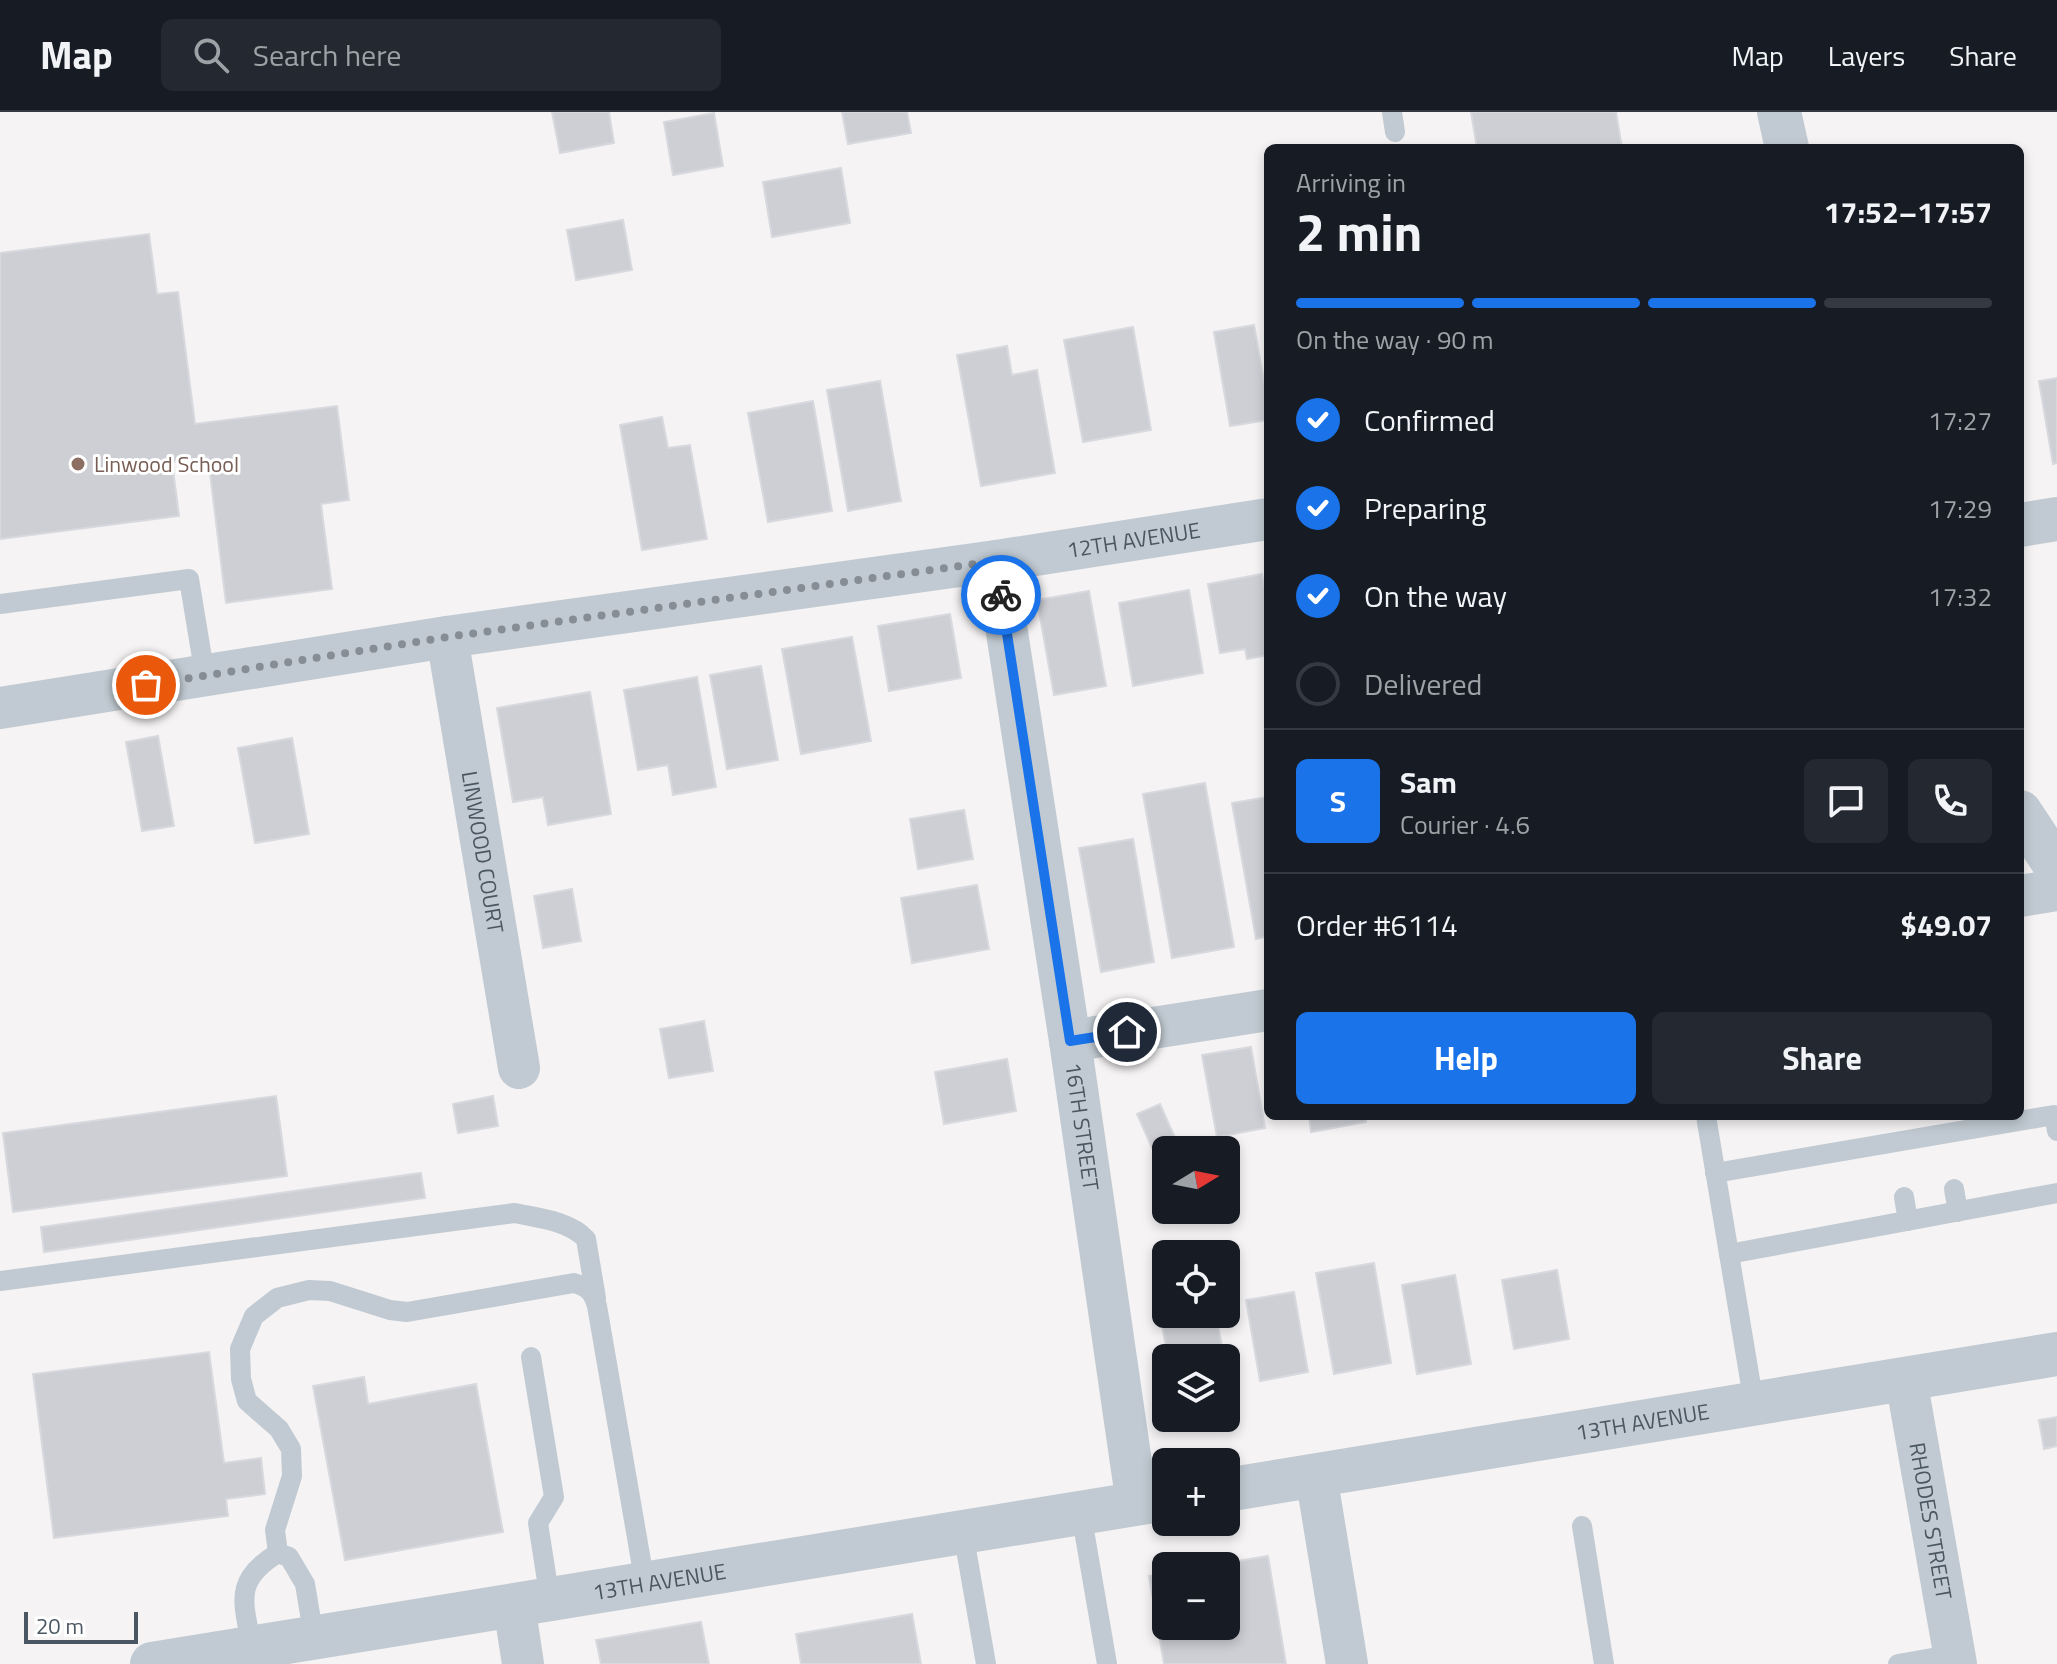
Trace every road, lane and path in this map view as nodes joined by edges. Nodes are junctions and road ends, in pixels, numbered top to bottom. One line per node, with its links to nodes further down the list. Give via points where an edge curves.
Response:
1 (1779, 112): 2 (street)
2 (1786, 144)
3 (2057, 519): 5 (street)
4 (1264, 520): 6 (street, 12TH AVENUE)
5 (2024, 524)
6 (996, 561): 8 (street, 12TH AVENUE); 16 (street, 16TH STREET)
7 (0, 604): 9 (lane, via 189,579)
8 (447, 637): 9 (street, 12TH AVENUE); 17 (street, LINWOOD COURT)
9 (205, 676): 10 (street, 12TH AVENUE)
10 (0, 708)
11 (2024, 818): 12 (street)
12 (2057, 868)
13 (2057, 890): 14 (street)
14 (2024, 895)
15 (1264, 1011): 16 (street)
16 (1070, 1041): 37 (street, 16TH STREET)
17 (519, 1068)
18 (1707, 1120): 20 (lane)
19 (2057, 1131): 20 (lane, via 2054,1115 1992,1132)
20 (1715, 1173): 28 (lane)
21 (2000, 1182): 25 (lane)
22 (1954, 1189): 26 (lane)
23 (2057, 1193): 25 (lane)
24 (1904, 1197): 27 (lane)
25 (2004, 1203): 26 (lane)
26 (1958, 1212): 27 (lane)
27 (1908, 1221): 28 (lane)
28 (1729, 1254): 34 (lane)
29 (0, 1281): 30 (lane, via 515,1213 557,1223 586,1239)
30 (597, 1306): 41 (lane, via 594,1295 574,1283 407,1312 330,1291 277,1298 254,1316 240,1349 247,1401 279,1429 291,1449 292,1476 275,1530); 42 (lane)
31 (2057, 1354): 33 (street, 13TH AVENUE)
32 (531, 1357): 43 (lane, via 554,1497 538,1523)
33 (1906, 1379): 34 (street, 13TH AVENUE); 46 (street, RHODES STREET)
34 (1754, 1404): 35 (street, 13TH AVENUE)
35 (1316, 1475): 36 (street, 13TH AVENUE); 51 (street)
36 (1240, 1488)
37 (1152, 1502): 38 (street, 13TH AVENUE)
38 (1081, 1513): 40 (street, 13TH AVENUE); 50 (lane)
39 (1582, 1526): 52 (lane)
40 (963, 1532): 42 (street, 13TH AVENUE); 49 (lane)
41 (278, 1553): 44 (lane, via 289,1557 305,1584); 45 (lane, via 246,1583 243,1597)
42 (645, 1584): 43 (street, 13TH AVENUE)
43 (532, 1602): 44 (street, 13TH AVENUE); 48 (street)
44 (314, 1638): 45 (street, 13TH AVENUE)
45 (252, 1648): 47 (street, 13TH AVENUE)
46 (1956, 1659): 53 (lane)
47 (152, 1664)
48 (523, 1664)
49 (986, 1664)
50 (1107, 1664)
51 (1347, 1664)
52 (1604, 1664)
53 (1898, 1664)

